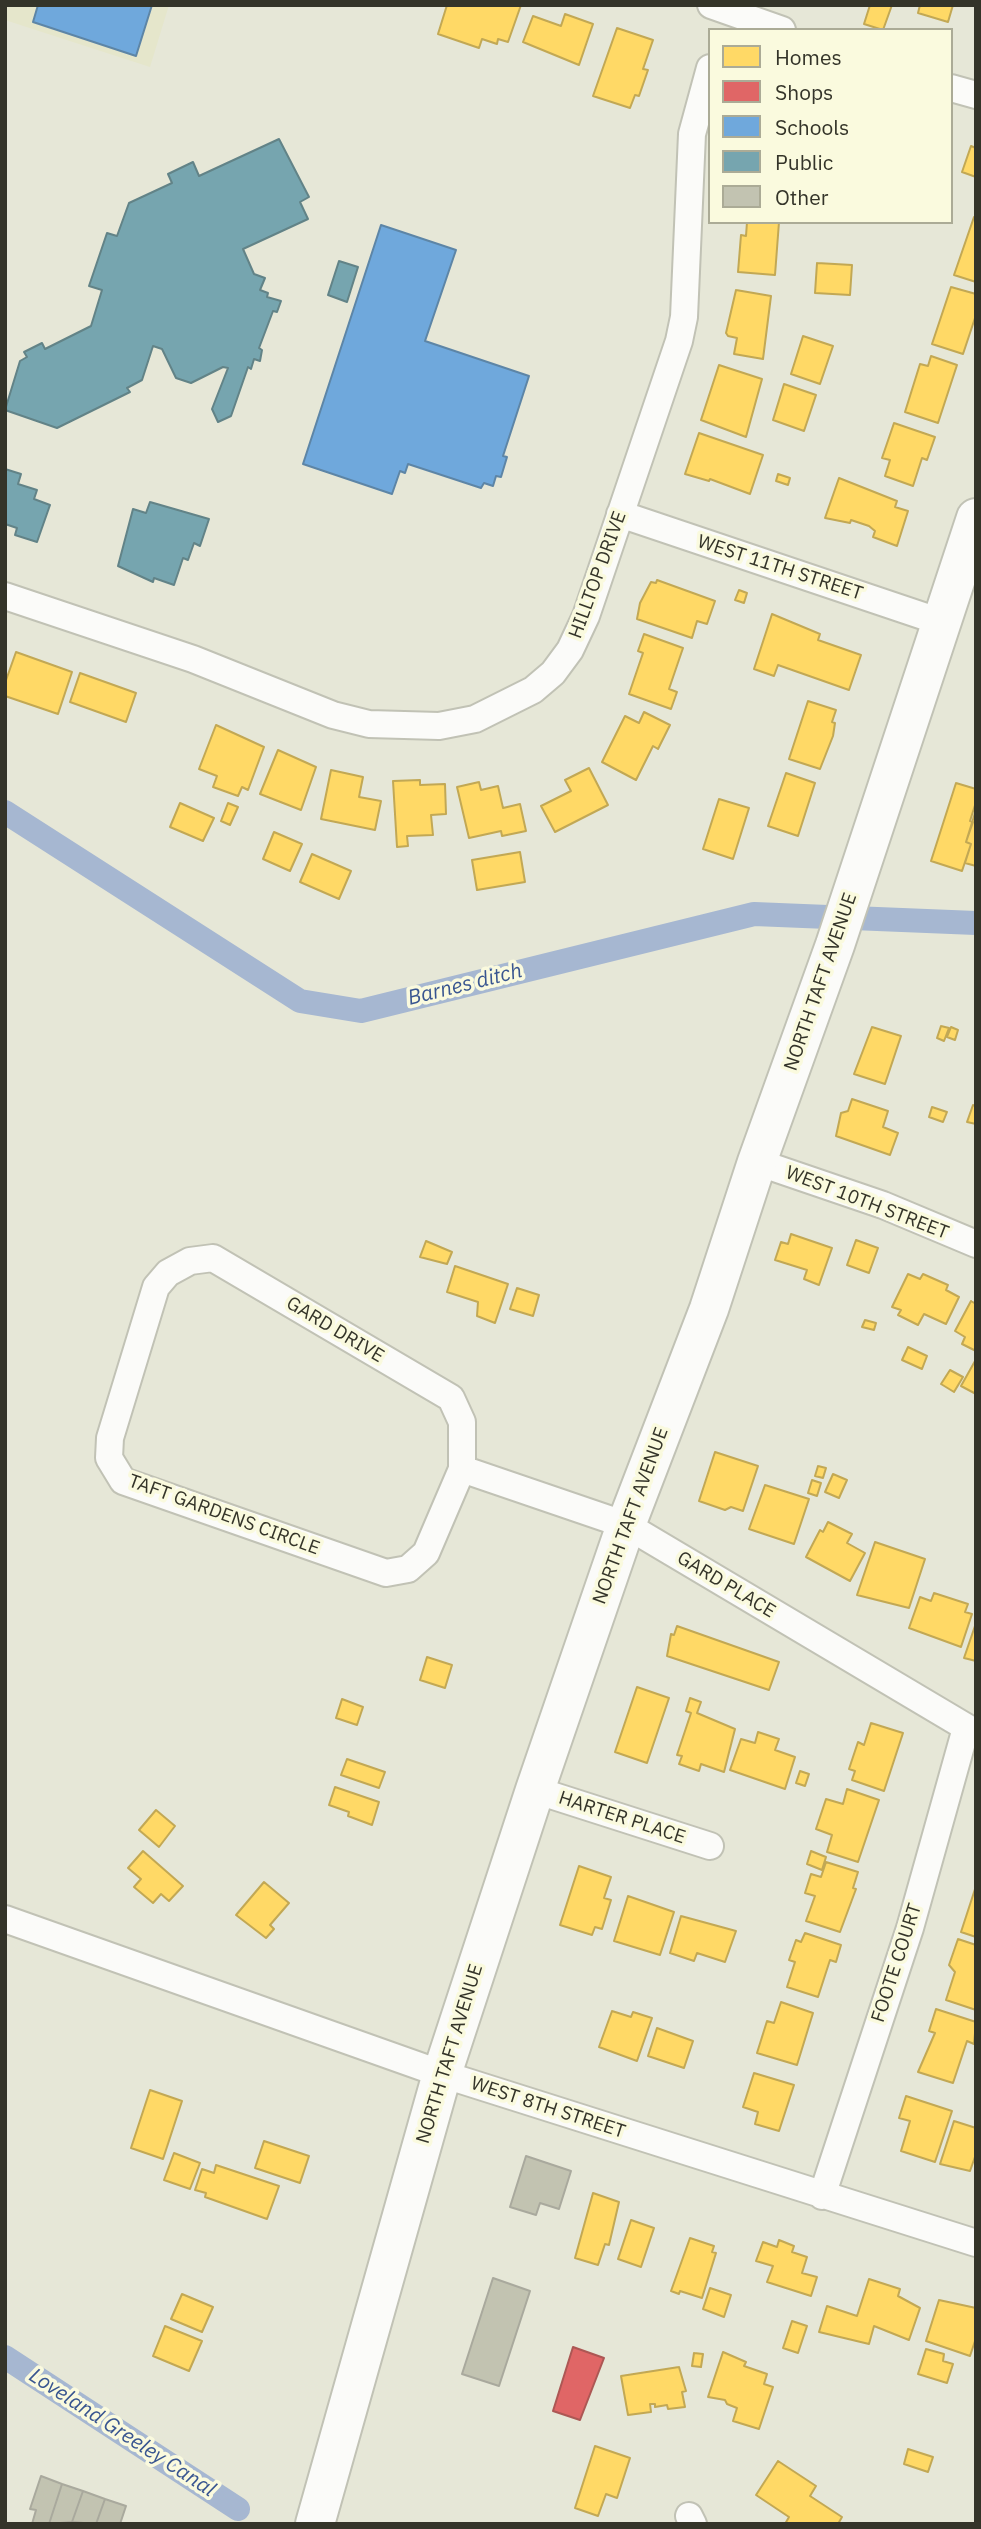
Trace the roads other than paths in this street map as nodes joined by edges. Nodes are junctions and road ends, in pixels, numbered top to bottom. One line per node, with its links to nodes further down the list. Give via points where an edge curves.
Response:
1 (720, 15): 2 (street)
2 (767, 19)
3 (708, 75): 6 (street, HILLTOP DRIVE, via 692,134 684,317)
4 (953, 89): 5 (street)
5 (976, 95)
6 (620, 514): 8 (street, HILLTOP DRIVE, via 586,616 553,673 505,706 475,719 439,726 391,727 333,715 193,659); 9 (street, WEST 11TH STREET)
7 (976, 518): 9 (main road, NORTH TAFT AVENUE)
8 (5, 596)
9 (941, 622): 10 (main road, NORTH TAFT AVENUE, via 835,945)
10 (757, 1162): 11 (street, WEST 10TH STREET, via 883,1205); 14 (main road, NORTH TAFT AVENUE, via 709,1309)
11 (976, 1244)
12 (156, 1287): 13 (street, GARD DRIVE, via 167,1273 190,1261 213,1258 451,1398 462,1422); 13 (street, TAFT GARDENS CIRCLE, via 110,1438 109,1458 123,1481 386,1573 408,1569 426,1553)
13 (462, 1469): 14 (street, GARD PLACE)
14 (626, 1525): 15 (street, GARD PLACE); 16 (main road, NORTH TAFT AVENUE)
15 (971, 1731): 20 (street, FOOTE COURT)
16 (535, 1790): 17 (street, HARTER PLACE); 19 (main road, NORTH TAFT AVENUE)
17 (710, 1846)
18 (5, 1919): 19 (street, WEST 8TH STREET)
19 (442, 2074): 20 (street, WEST 8TH STREET); 22 (main road, NORTH TAFT AVENUE)
20 (822, 2196): 21 (street, WEST 8TH STREET)
21 (976, 2243)
22 (316, 2524)

